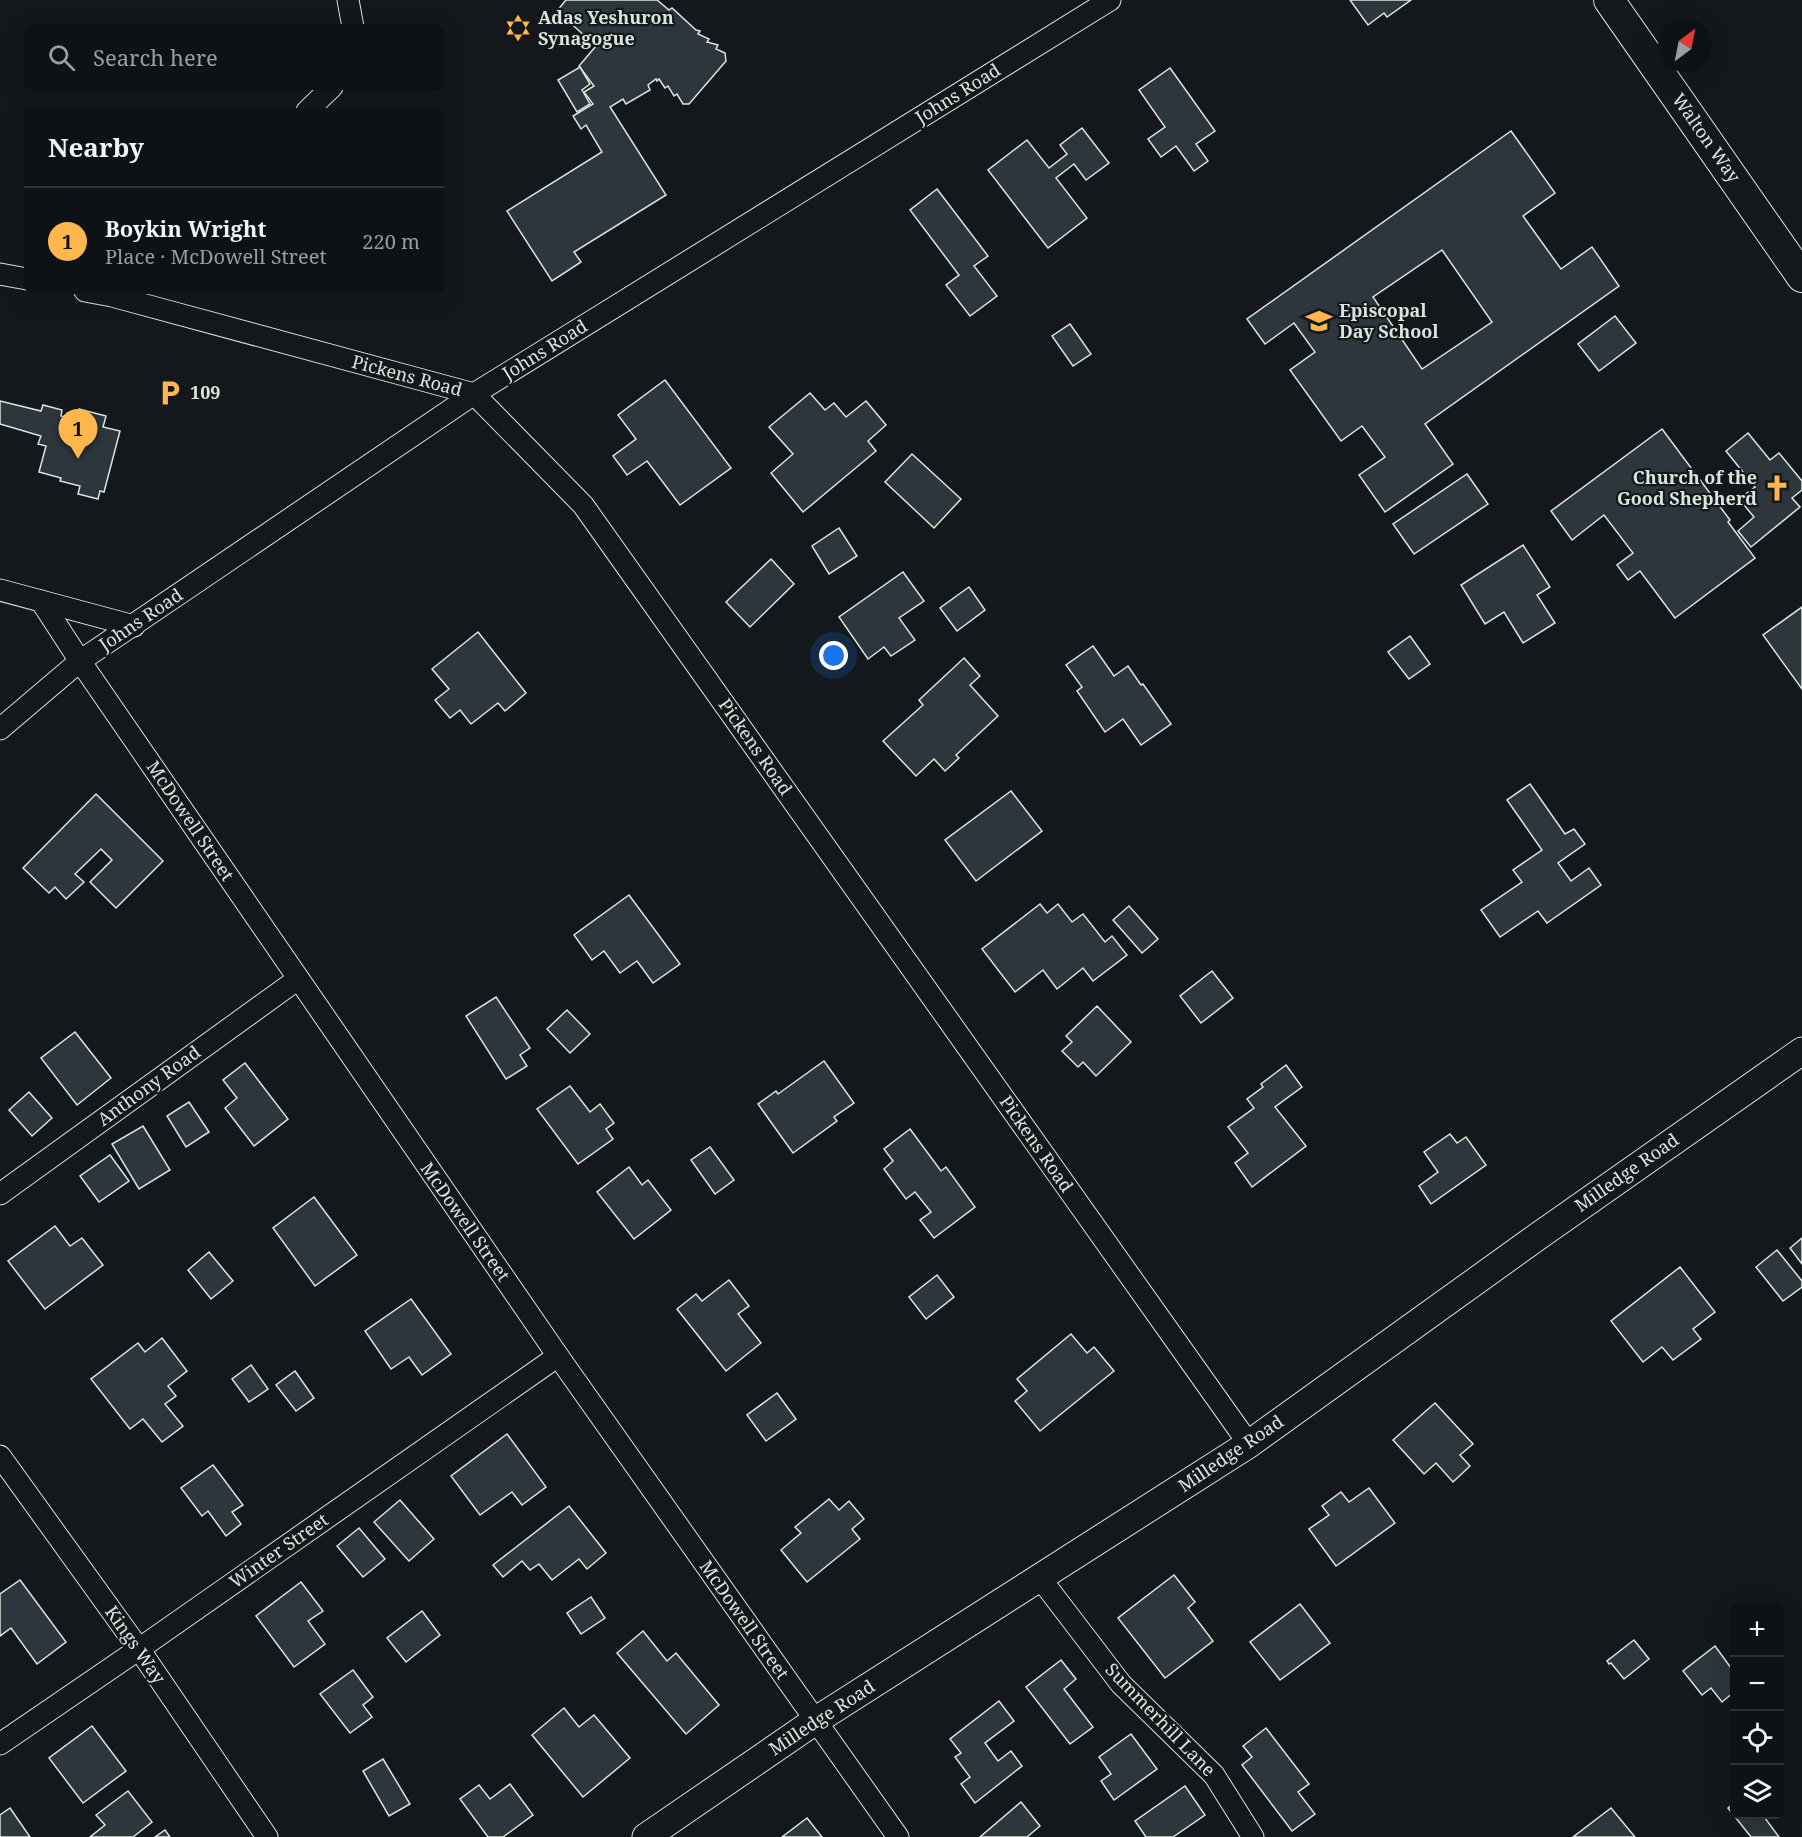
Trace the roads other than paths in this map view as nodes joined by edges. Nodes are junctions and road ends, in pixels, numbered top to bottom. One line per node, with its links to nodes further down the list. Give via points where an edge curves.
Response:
1 (348, 0): 4 (street)
2 (1110, 0): 11 (street, Johns Road)
3 (1609, 0): 8 (main road, Walton Way)
4 (352, 24)
5 (329, 90): 6 (street)
6 (310, 108)
7 (0, 274): 9 (street)
8 (1802, 277)
9 (24, 278)
10 (115, 294): 11 (street, Pickens Road)
11 (474, 394): 14 (street, Johns Road); 21 (street, Pickens Road, via 583,505)
12 (0, 590): 13 (street)
13 (41, 601): 14 (street); 15 (street, McDowell Street)
14 (134, 626): 15 (street, Johns Road)
15 (80, 661): 16 (street, Johns Road); 17 (street, McDowell Street)
16 (0, 729)
17 (298, 979): 19 (street, Anthony Road); 20 (street, McDowell Street)
18 (1802, 1051): 21 (street, Milledge Road)
19 (0, 1194)
20 (558, 1356): 24 (street, Winter Street); 25 (street, McDowell Street)
21 (1249, 1444): 23 (street, Milledge Road)
22 (0, 1456): 24 (street, Kings Way)
23 (1040, 1578): 25 (street, Milledge Road); 30 (street, Summerhill Lane, via 1121,1684 1214,1775)
24 (139, 1649): 26 (street, Winter Street); 27 (street, Kings Way)
25 (816, 1721): 28 (street, Milledge Road); 29 (street, McDowell Street)
26 (0, 1744)
27 (267, 1837)
28 (646, 1837)
29 (898, 1837)
30 (1253, 1837)

